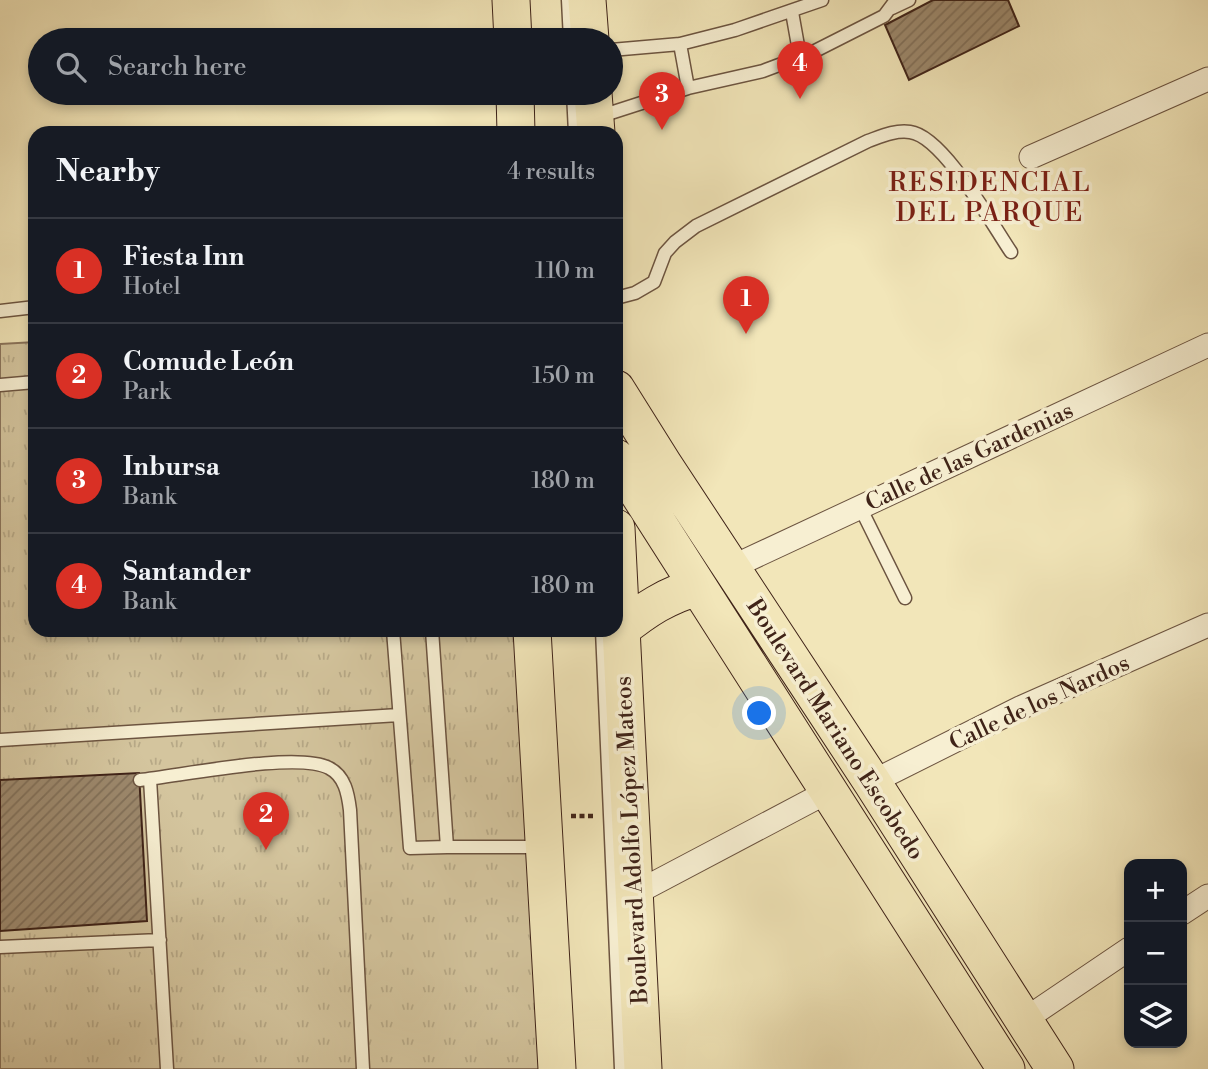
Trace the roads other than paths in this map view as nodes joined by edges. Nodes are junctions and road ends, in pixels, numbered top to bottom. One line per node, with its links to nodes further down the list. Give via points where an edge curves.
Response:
1 (511, 0): 8 (main road)
2 (568, 0): 9 (lane)
3 (587, 0): 10 (main road)
4 (822, 0): 7 (lane)
5 (909, 0): 6 (lane)
6 (894, 4): 13 (lane, via 869,25)
7 (792, 12): 11 (lane); 13 (lane)
8 (512, 28)
9 (569, 28)
10 (589, 28)
11 (680, 44): 12 (lane); 15 (lane)
12 (623, 49)
13 (800, 57): 15 (lane, via 763,71)
14 (1208, 79): 21 (street)
15 (688, 88): 18 (lane)
16 (515, 105): 20 (main road)
17 (621, 105): 19 (lane)
18 (623, 105)
19 (586, 114)
20 (516, 126)
21 (1031, 157)
22 (1011, 252): 23 (lane, via 946,155 914,132 897,131 695,226 665,253 654,282)
23 (623, 296)
24 (28, 308): 25 (lane)
25 (0, 311)
26 (1208, 345): 31 (street, Calle de las Gardenias)
27 (28, 383): 28 (lane)
28 (0, 385)
29 (623, 400): 32 (main road, Boulevard Mariano Escobedo)
30 (623, 469): 33 (main road, Boulevard Mariano Escobedo)
31 (860, 507): 32 (street, Calle de las Gardenias); 34 (lane)
32 (730, 568): 44 (main road, Boulevard Mariano Escobedo)
33 (698, 587): 35 (main road, via 677,592); 45 (main road, Boulevard Mariano Escobedo)
34 (905, 598)
35 (623, 623)
36 (1208, 625): 44 (street, Calle de los Nardos, via 1020,708)
37 (393, 637): 42 (lane)
38 (432, 637): 47 (lane)
39 (532, 637): 46 (main road)
40 (611, 637): 58 (lane, via 610,817)
41 (612, 637): 48 (main road, Boulevard Adolfo López Mateos)
42 (399, 716): 43 (lane); 47 (lane, via 410,848)
43 (0, 740)
44 (872, 782): 54 (main road, Boulevard Mariano Escobedo)
45 (829, 791): 48 (street); 60 (main road, Boulevard Mariano Escobedo)
46 (543, 832): 47 (lane); 57 (main road)
47 (447, 847)
48 (634, 894): 59 (main road, Boulevard Adolfo López Mateos)
49 (1208, 896): 50 (street)
50 (1187, 910)
51 (160, 940): 52 (lane); 55 (lane); 56 (lane, via 145,780 225,767 309,762 329,768 347,790 350,810)
52 (0, 947)
53 (1124, 951): 54 (street)
54 (1024, 1020): 61 (main road, Boulevard Mariano Escobedo)
55 (167, 1069)
56 (363, 1069)
57 (556, 1069)
58 (621, 1069)
59 (643, 1069)
60 (1006, 1069)
61 (1055, 1069)

